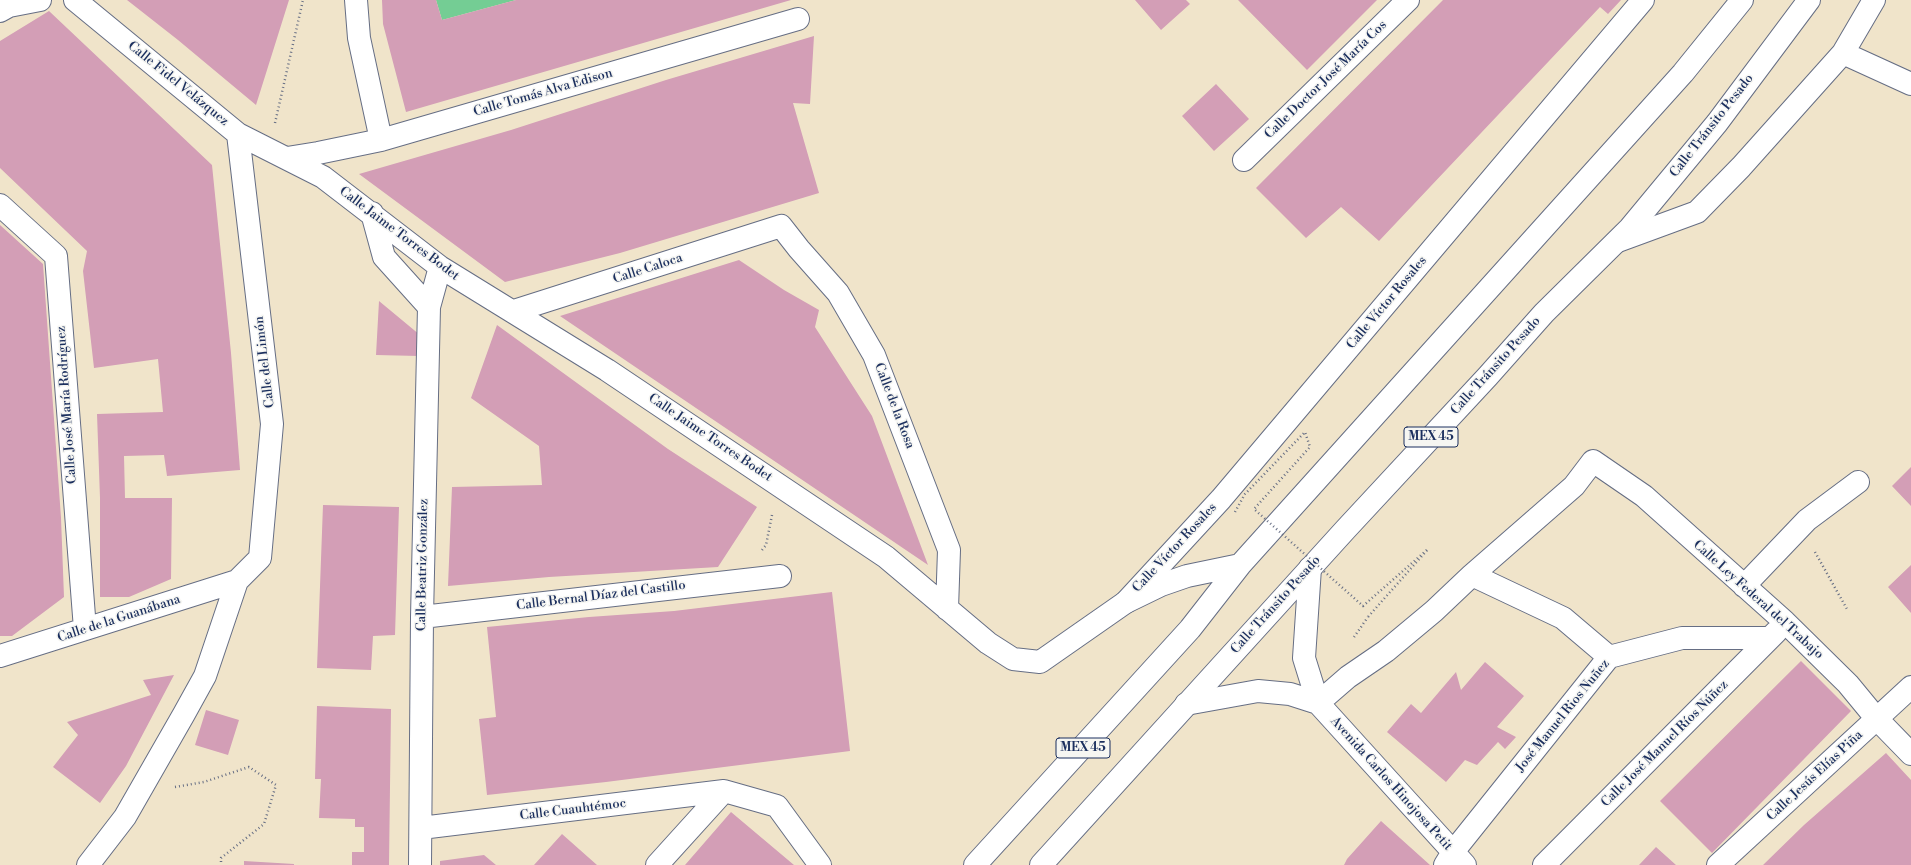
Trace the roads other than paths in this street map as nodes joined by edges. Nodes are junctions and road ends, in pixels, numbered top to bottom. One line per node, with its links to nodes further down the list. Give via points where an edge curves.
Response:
1 (40, 0): 9 (street)
2 (75, 0): 13 (street, Calle Fidel Velázquez)
3 (356, 0): 14 (street, via 359,38)
4 (1408, 0): 16 (street, Calle Doctor José María Cos)
5 (1643, 0): 31 (street, Calle Víctor Rosales, via 1221,499)
6 (1742, 0): 25 (street, MEX 45, via 1683,73)
7 (1809, 0): 20 (street, Calle Tránsito Pesado / MEX 45, via 1717,123)
8 (1874, 0): 11 (street)
9 (7, 6)
10 (798, 20): 14 (street, Calle Tomás Alva Edison)
11 (1843, 53): 12 (street); 20 (street, via 1697,212)
12 (1911, 84)
13 (238, 134): 15 (street, Calle Fidel Velázquez); 29 (street, Calle del Limón, via 272,424 260,558)
14 (381, 140): 15 (street, Calle Tomás Alva Edison)
15 (287, 158): 18 (street, Calle Jaime Torres Bodet, via 323,177)
16 (1244, 160)
17 (0, 205): 35 (street, Calle José María Rodríguez, via 56,256)
18 (372, 213): 21 (street, Calle Jaime Torres Bodet); 22 (street, via 384,257)
19 (781, 226): 23 (street, Calle Caloca); 32 (street, Calle de la Rosa, via 838,293 874,355 950,550)
20 (1618, 241): 26 (street, Calle Tránsito Pesado / MEX 45, via 1544,313)
21 (440, 267): 22 (street, Calle Beatriz González); 23 (street, Calle Jaime Torres Bodet)
22 (429, 307): 33 (street, Calle Beatriz González)
23 (514, 311): 32 (street, Calle Jaime Torres Bodet, via 886,556)
24 (1858, 482): 30 (street, via 1807,520)
25 (1240, 565): 31 (street, via 1187,576); 51 (street, MEX 45, via 1190,629)
26 (1310, 568): 40 (street, via 1304,658); 41 (street, Calle Tránsito Pesado / MEX 45)
27 (1472, 575): 30 (street, Calle Ley Federal del Trabajo, via 1574,486 1593,461 1644,496); 38 (street, via 1563,618); 40 (street, via 1386,651 1348,677)
28 (780, 576): 33 (street, Calle Bernal Díaz del Castillo)
29 (237, 581): 35 (street, Calle de la Guanábana); 47 (street, via 205,676 125,817)
30 (1744, 586): 34 (street, Calle Ley Federal del Trabajo)
31 (1126, 602): 32 (street, Calle Jaime Torres Bodet, via 1040,662 1013,658 988,643)
32 (946, 609)
33 (422, 617): 45 (street, Calle Beatriz González)
34 (1785, 622): 36 (street, Calle José Manuel Ríos Núñez); 42 (street, Calle Ley Federal del Trabajo, via 1848,684)
35 (85, 629): 37 (street, Calle de la Guanábana)
36 (1770, 638): 38 (street, José Manuel Rios Nuñez, via 1682,638); 53 (street, Calle José Manuel Ríos Núñez)
37 (0, 656)
38 (1609, 657): 46 (street, José Manuel Rios Nuñez)
39 (1911, 687): 42 (street, Calle Jesús Elías Piña)
40 (1318, 703): 41 (street, via 1290,694 1258,691); 46 (street, Avenida Carlos Hinojosa Petit)
41 (1186, 704): 52 (street, Calle Tránsito Pesado / MEX 45)
42 (1876, 718): 43 (street, Calle Ley Federal del Trabajo); 54 (street, Calle Jesús Elías Piña, via 1848,747)
43 (1911, 754)
44 (724, 791): 45 (street, Calle Cuauhtémoc); 49 (street); 50 (street, via 777,806)
45 (422, 828): 48 (street, Calle Beatriz González)
46 (1454, 861)
47 (88, 865)
48 (420, 865)
49 (658, 865)
50 (820, 865)
51 (975, 865)
52 (1041, 865)
53 (1544, 865)
54 (1718, 865)

